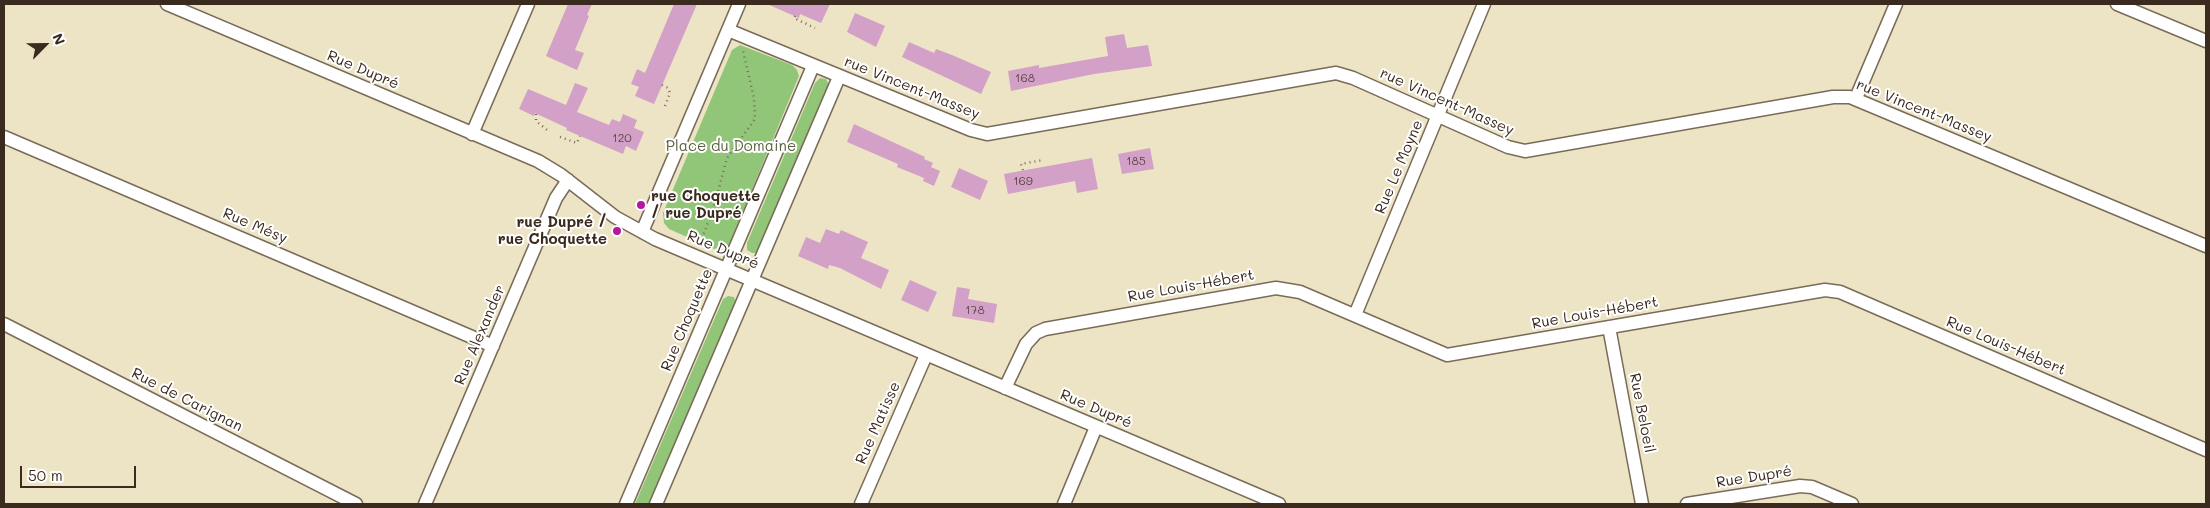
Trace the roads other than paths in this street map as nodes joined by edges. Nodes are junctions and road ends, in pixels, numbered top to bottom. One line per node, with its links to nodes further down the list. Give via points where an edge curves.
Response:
1 (167, 4): 13 (street, Rue Dupré)
2 (528, 4): 13 (street)
3 (739, 4): 7 (street)
4 (1484, 4): 12 (street, Rue Le Moyne)
5 (1896, 4): 11 (street)
6 (2118, 4): 8 (street)
7 (728, 30): 9 (street, rue Vincent-Massey); 16 (street)
8 (2206, 41)
9 (813, 66): 10 (street, rue Vincent-Massey); 18 (street, Rue Choquette)
10 (839, 77): 12 (street, rue Vincent-Massey, via 987,134 1336,72); 19 (street)
11 (1856, 98): 12 (street, rue Vincent-Massey, via 1833,97 1532,151 1508,147); 17 (street, rue Vincent-Massey)
12 (1438, 115): 20 (street, Rue Le Moyne)
13 (472, 134): 15 (street, Rue Dupré, via 538,161)
14 (4, 137): 23 (street, Rue Mésy)
15 (568, 180): 16 (street, Rue Dupré, via 604,209); 23 (street, Rue Alexander, via 556,198)
16 (642, 232): 18 (street, Rue Dupré)
17 (2206, 246)
18 (727, 270): 19 (street, Rue Dupré); 30 (street, Rue Choquette)
19 (751, 280): 24 (street, Rue Dupré); 31 (street)
20 (1355, 315): 22 (street, Rue Louis-Hébert, via 1447,355); 25 (street, Rue Louis-Hébert, via 1294,290 1276,288 1052,328 1036,333 1028,340)
21 (4, 324): 28 (street, Rue de Carignan)
22 (1609, 328): 27 (street, Rue Louis-Hébert, via 1830,290); 35 (street, Rue Beloeil)
23 (493, 346): 29 (street, Rue Alexander)
24 (926, 355): 25 (street, Rue Dupré); 32 (street, Rue Matisse)
25 (1005, 388): 26 (street, Rue Dupré)
26 (1096, 427): 33 (street); 34 (street, Rue Dupré)
27 (2206, 450)
28 (356, 504)
29 (425, 504)
30 (626, 504)
31 (656, 504)
32 (861, 504)
33 (1064, 504)
34 (1279, 504)
35 (1642, 504)
36 (1687, 504): 37 (street, Rue Dupré, via 1800,486 1812,487)
37 (1852, 504)

